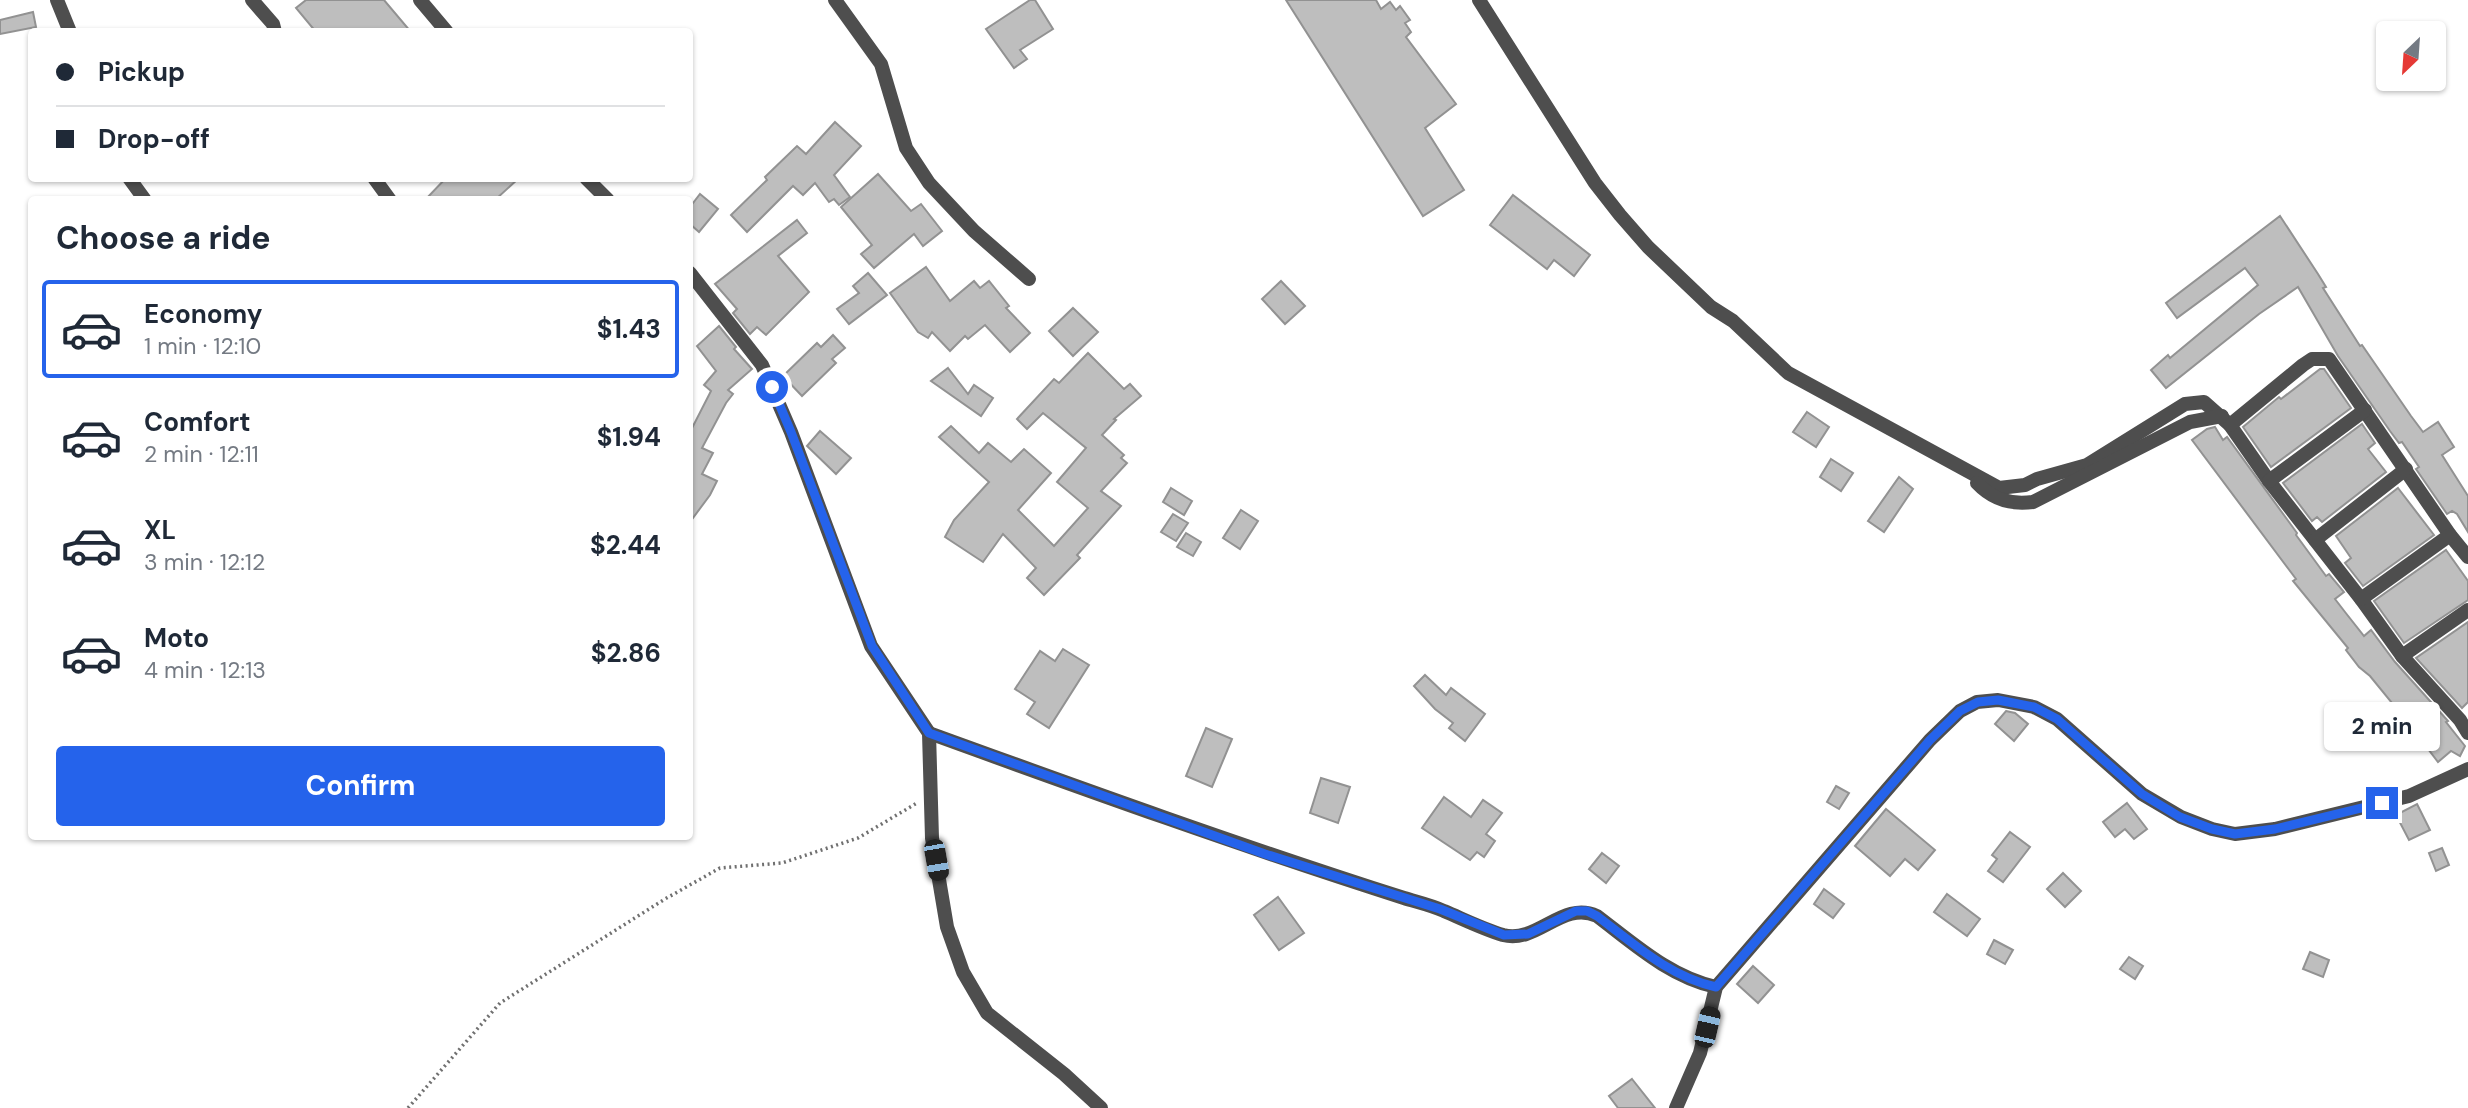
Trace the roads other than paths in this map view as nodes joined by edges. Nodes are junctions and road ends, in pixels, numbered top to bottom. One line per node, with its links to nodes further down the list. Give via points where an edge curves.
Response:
1 (57, 0): 6 (street)
2 (253, 0): 7 (street)
3 (420, 0): 8 (street)
4 (835, 0): 12 (street, via 881,64 906,148 929,183)
5 (1479, 0): 14 (street, via 1595,183 1648,247 1788,373 1961,467 1995,497 2019,504 2033,502 2190,422)
6 (68, 28)
7 (274, 28)
8 (444, 28)
9 (590, 182): 10 (street)
10 (604, 196)
11 (693, 277): 24 (street, via 762,365 872,646)
12 (1029, 279)
13 (2365, 410): 14 (street, via 2329,359 2312,359); 15 (street); 16 (street)
14 (2226, 421): 16 (street)
15 (2406, 470): 17 (street); 18 (street)
16 (2269, 481): 18 (street)
17 (2450, 535): 19 (street); 20 (street)
18 (2315, 540): 20 (street)
19 (2468, 557)
20 (2361, 598): 22 (street)
21 (2468, 610): 22 (street)
22 (2402, 656): 23 (street)
23 (2464, 717): 25 (street)
24 (929, 733): 27 (street, via 1504,935 1528,934 1562,916 1587,911 1673,972); 28 (street, via 932,838 947,927 963,972 987,1013)
25 (2468, 733)
26 (2468, 769): 27 (street, via 2409,796 2275,829 2235,834 2180,817 2142,794 2057,719 2034,707 1998,700 1978,702 1960,711 1930,740)
27 (1716, 987): 29 (street, via 1700,1053)
28 (1101, 1108)
29 (1676, 1108)

